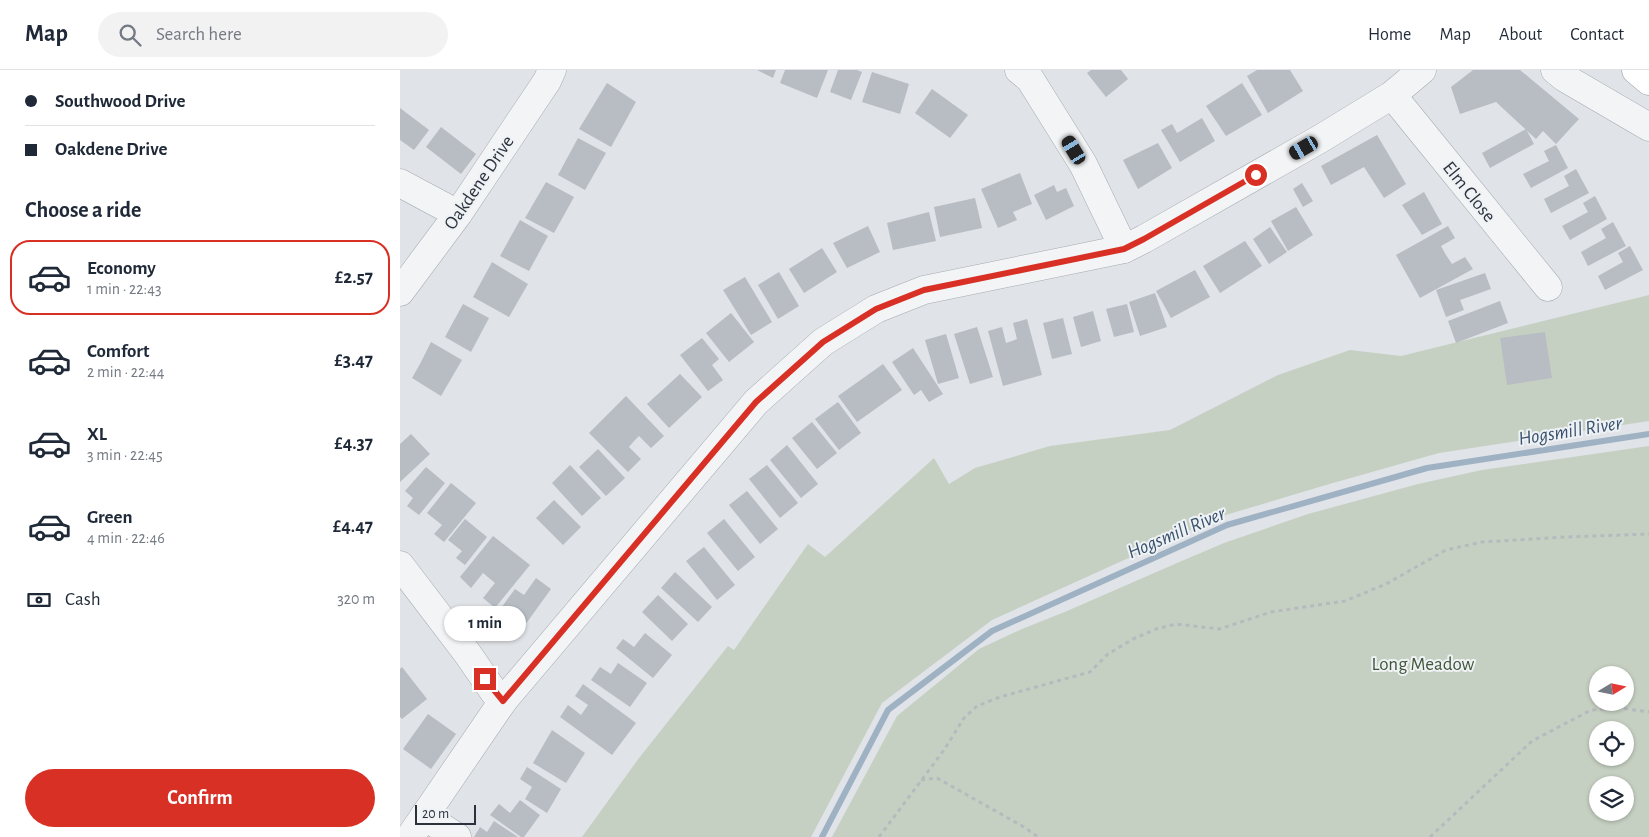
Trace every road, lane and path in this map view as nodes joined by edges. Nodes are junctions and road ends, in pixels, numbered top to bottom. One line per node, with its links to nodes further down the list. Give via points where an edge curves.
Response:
1 (552, 70): 10 (street, Oakdene Drive)
2 (1018, 70): 11 (street, via 1030,79 1083,164)
3 (1422, 70): 7 (street)
4 (1555, 70): 8 (street)
5 (1636, 70): 6 (highway)
6 (1649, 81)
7 (1392, 95): 11 (street); 12 (street, Elm Close)
8 (1649, 127)
9 (400, 183): 10 (street)
10 (458, 214): 13 (street, Oakdene Drive)
11 (1124, 249): 16 (street, via 924,290 876,309 823,342 756,402)
12 (1548, 287)
13 (400, 292)
14 (1649, 534): 18 (path, via 1482,542 1446,550 1386,584 1345,601 1271,612 1218,629 1176,624 1156,629 1108,654 1090,672 1008,694 977,706 964,718)
15 (400, 565): 16 (street)
16 (503, 701): 19 (street)
17 (1649, 712): 23 (path, via 1620,708 1591,710 1532,741)
18 (921, 780): 21 (path); 22 (path, via 937,778)
19 (417, 827): 20 (street)
20 (457, 837)
21 (879, 837)
22 (1038, 837)
23 (1430, 837)

